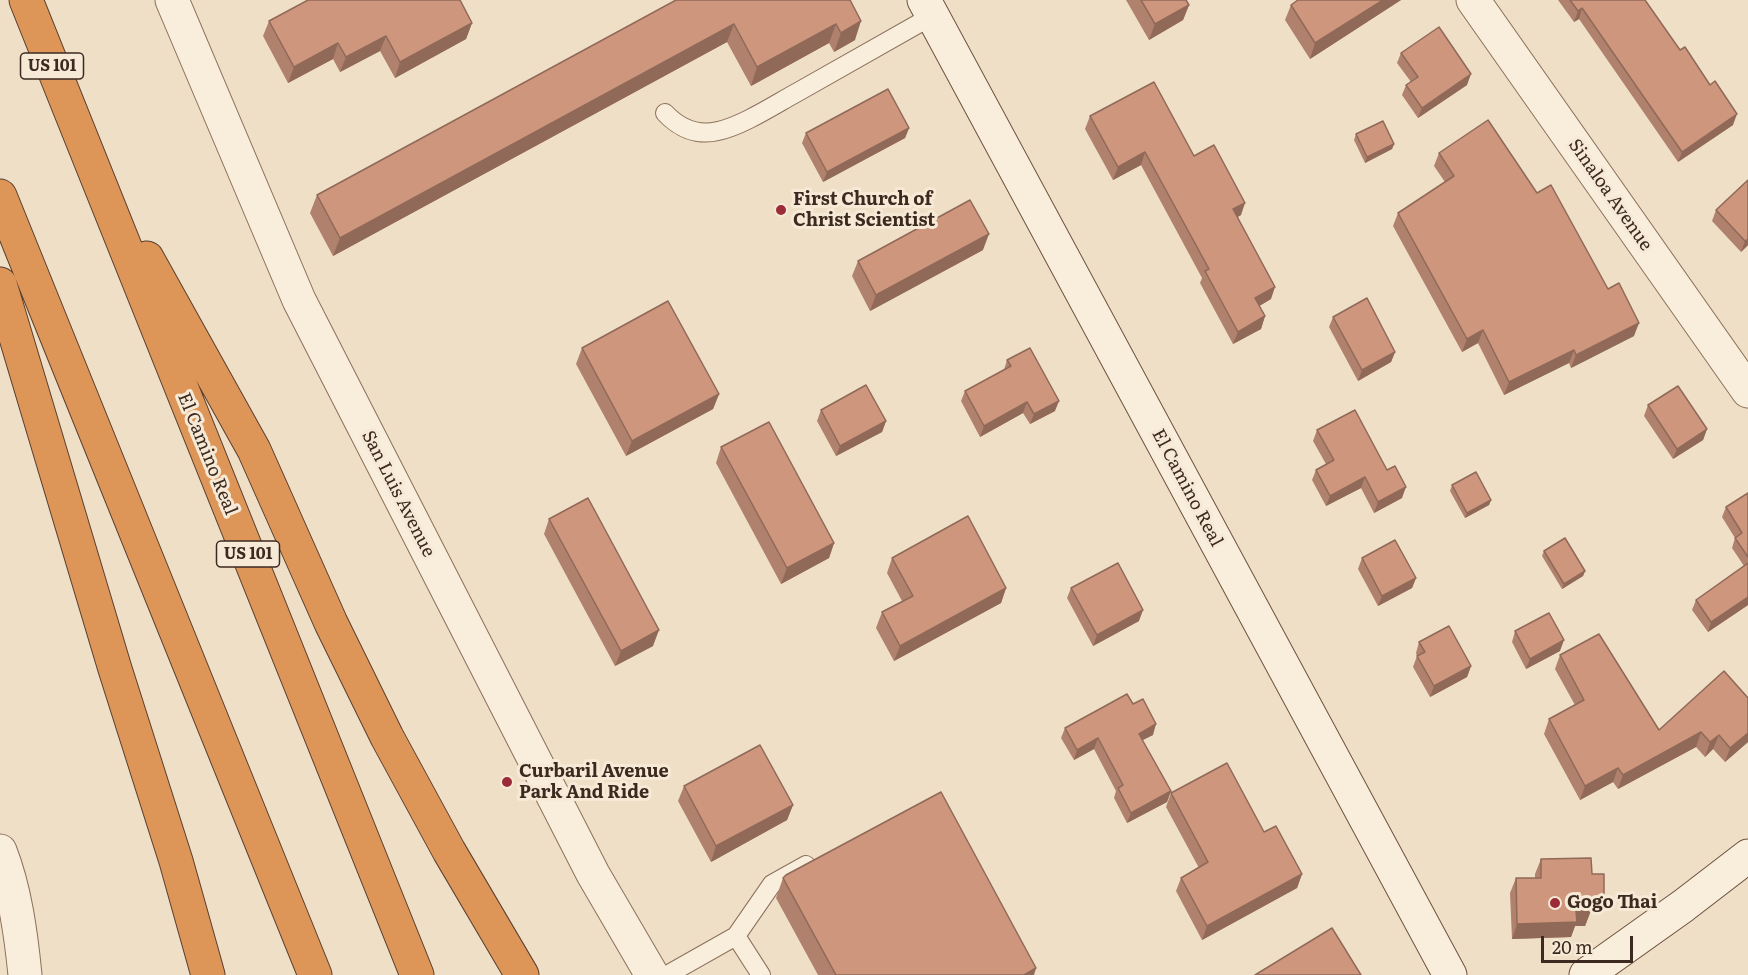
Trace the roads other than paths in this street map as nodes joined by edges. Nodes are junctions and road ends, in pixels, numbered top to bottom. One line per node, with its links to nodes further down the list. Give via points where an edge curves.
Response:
1 (26, 0): 6 (highway, El Camino Real / US 101)
2 (172, 0): 19 (street, San Luis Avenue, via 299,300 593,874)
3 (1473, 0): 9 (street, Sinaloa Avenue)
4 (928, 8): 5 (lane, via 759,114 720,131 690,131); 22 (street, El Camino Real)
5 (665, 113)
6 (78, 133): 17 (highway, El Camino Real / US 101); 18 (highway, via 254,450 387,737)
7 (0, 196): 16 (highway)
8 (0, 284): 15 (highway)
9 (1748, 391)
10 (0, 851): 14 (street, via 17,917)
11 (823, 856): 13 (lane, via 772,884)
12 (1748, 856): 23 (street)
13 (736, 936): 20 (lane); 21 (lane)
14 (25, 975)
15 (208, 975)
16 (315, 975)
17 (417, 975)
18 (522, 975)
19 (652, 975)
20 (667, 975)
21 (761, 975)
22 (1450, 975)
23 (1586, 975)

